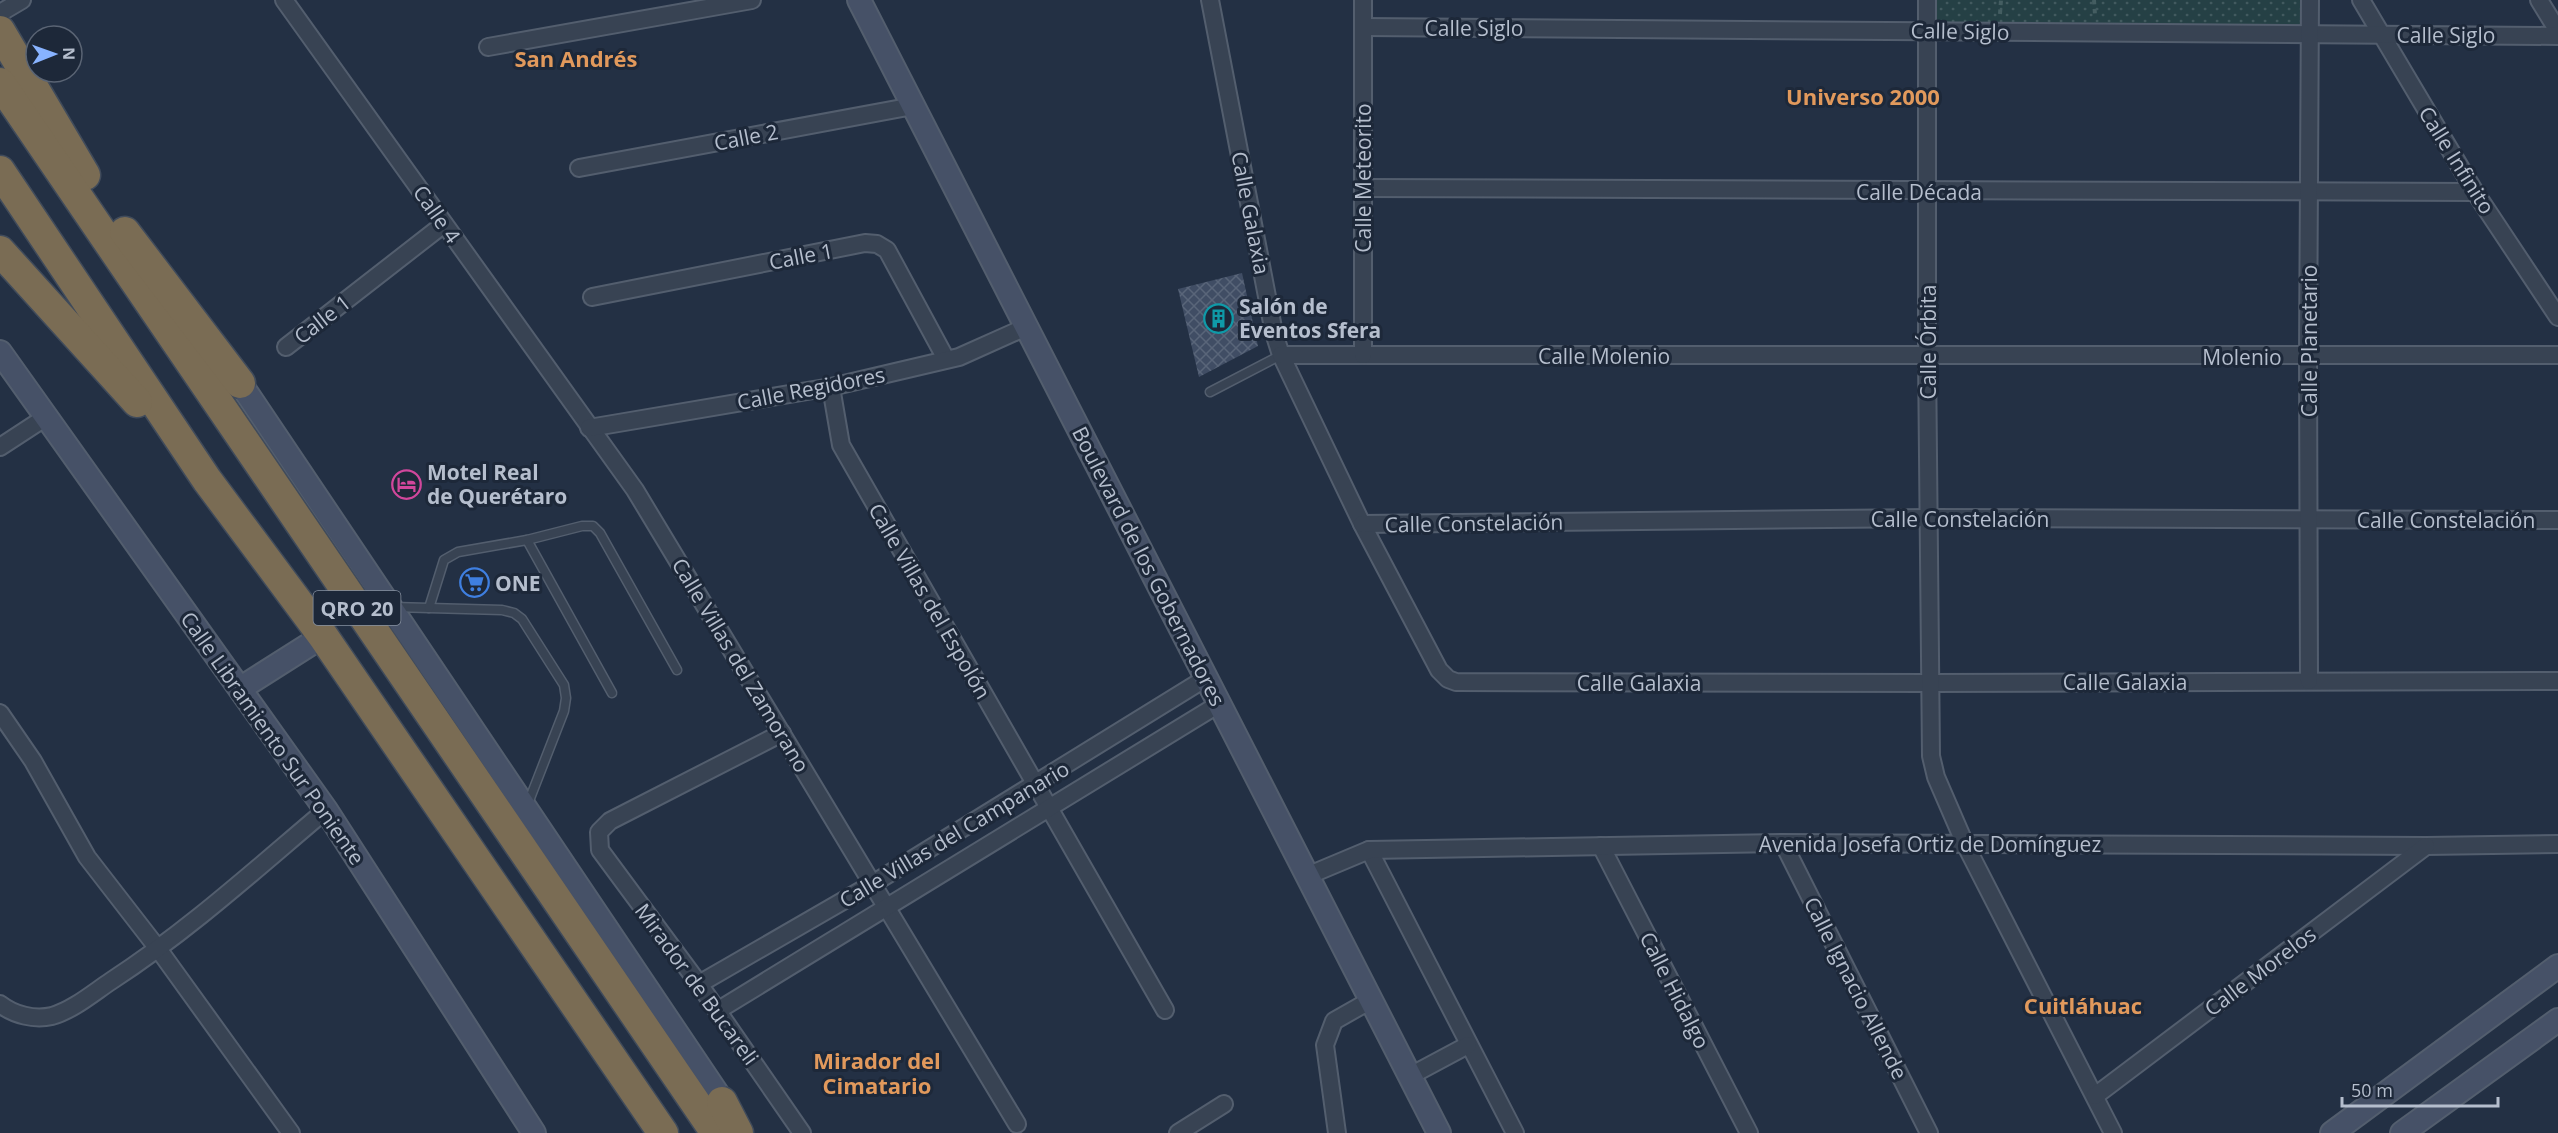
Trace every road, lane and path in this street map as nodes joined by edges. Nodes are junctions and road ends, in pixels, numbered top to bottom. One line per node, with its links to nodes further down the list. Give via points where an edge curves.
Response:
1 (22, 0): 11 (street)
2 (284, 0): 28 (street, Calle 4)
3 (752, 0): 19 (street)
4 (859, 0): 21 (street, Boulevard de los Gobernadores)
5 (1210, 0): 36 (street, Calle Galaxia)
6 (1363, 0): 12 (street, Calle Meteorito)
7 (1927, 0): 13 (street, Calle Órbita)
8 (2310, 0): 16 (street, Calle Planetario)
9 (2361, 0): 17 (street, Calle Infinito)
10 (2539, 0): 15 (street)
11 (0, 13)
12 (1363, 27): 13 (street, Calle Siglo); 24 (street, Calle Meteorito)
13 (1927, 30): 16 (street, Calle Siglo); 25 (street, Calle Órbita)
14 (0, 31): 42 (highway, via 95,194)
15 (2558, 31)
16 (2310, 34): 17 (street, Calle Siglo); 27 (street, Calle Planetario)
17 (2381, 34): 18 (street, Calle Siglo); 26 (street, Calle Infinito)
18 (2558, 36)
19 (488, 47)
20 (0, 83): 30 (highway, QRO 20)
21 (913, 106): 22 (street, Calle 2); 33 (street, Boulevard de los Gobernadores)
22 (579, 168)
23 (0, 171): 48 (highway, QRO 20)
24 (1363, 188): 25 (street, Calle Década); 37 (street, Calle Meteorito)
25 (1929, 192): 27 (street, Calle Década); 38 (street, Calle Órbita)
26 (2475, 192): 27 (street, Calle Década); 32 (street, Calle Infinito)
27 (2310, 193): 40 (street, Calle Planetario)
28 (444, 224): 34 (street, Calle 1); 46 (street, Calle 4)
29 (0, 251): 48 (highway)
30 (139, 286): 42 (highway); 97 (highway, QRO 20)
31 (592, 297): 41 (street, Calle 1, via 865,243 877,244 887,250)
32 (2558, 317)
33 (1026, 327): 41 (street, Calle Regidores); 58 (street, Boulevard de los Gobernadores)
34 (286, 348)
35 (0, 352): 45 (street, Calle Libramiento Sur Poniente)
36 (1281, 355): 37 (street, Calle Molenio); 44 (lane); 52 (street, Calle Galaxia)
37 (1363, 355): 38 (street, Calle Molenio)
38 (1927, 356): 40 (street, Molenio); 49 (street, Calle Órbita)
39 (2558, 356): 40 (street, Molenio)
40 (2308, 357): 50 (street, Calle Planetario)
41 (946, 359): 43 (street, Calle Regidores)
42 (240, 382): 54 (street)
43 (831, 387): 46 (street, Calle Regidores); 67 (street, Calle Villas del Espolón, via 842,446)
44 (1210, 392)
45 (46, 417): 47 (street); 62 (street, Calle Libramiento Sur Poniente)
46 (589, 428): 66 (street, Calle Villas del Zamorano, via 635,490)
47 (0, 447)
48 (207, 480): 56 (highway, QRO 20)
49 (1930, 518): 50 (street, Calle Constelación); 52 (street, Calle Constelación); 61 (street, Calle Órbita)
50 (2308, 520): 51 (street, Calle Constelación); 59 (street, Calle Planetario)
51 (2558, 520)
52 (1362, 524): 61 (street, Calle Galaxia, via 1439,670 1456,682)
53 (527, 540): 55 (lane, via 458,552 444,560); 57 (lane, via 593,526); 63 (lane)
54 (390, 607): 55 (lane); 69 (street)
55 (429, 608): 69 (lane, via 514,613 522,619 564,685 564,711)
56 (323, 636): 62 (street); 96 (highway, QRO 20)
57 (677, 670)
58 (1206, 678): 64 (street, Boulevard de los Gobernadores); 67 (street, Calle Villas del Campanario)
59 (2309, 681): 60 (street, Calle Galaxia); 61 (street, Calle Galaxia)
60 (2558, 681)
61 (1930, 683): 72 (street, Calle Órbita, via 1931,756)
62 (241, 688): 70 (street, Calle Libramiento Sur Poniente)
63 (612, 693)
64 (1219, 704): 68 (street, Calle Villas del Campanario); 77 (street, Boulevard de los Gobernadores)
65 (0, 713): 80 (street, via 33,761 87,857)
66 (782, 732): 78 (street, Calle Villas del Zamorano); 82 (street, Mirador de Bucareli, via 610,821 599,832 600,850)
67 (1036, 785): 68 (street, Calle Villas del Espolón); 78 (street, Calle Villas del Campanario)
68 (1049, 808): 79 (street, Calle Villas del Campanario); 85 (street, Calle Villas del Espolón)
69 (526, 809): 91 (street)
70 (326, 810): 80 (street); 95 (street, Calle Libramiento Sur Poniente)
71 (1783, 843): 72 (street, Avenida Josefa Ortiz de Domínguez); 74 (street, Avenida Josefa Ortiz de Domínguez); 106 (street, Calle Ignacio Allende)
72 (1965, 844): 75 (street, Avenida Josefa Ortiz de Domínguez); 90 (street, Calle Órbita)
73 (2558, 844): 75 (street, Avenida Josefa Ortiz de Domínguez)
74 (1601, 846): 76 (street, Avenida Josefa Ortiz de Domínguez); 105 (street, Calle Hidalgo)
75 (2426, 846): 90 (street, Calle Morelos)
76 (1369, 850): 77 (street, Avenida Josefa Ortiz de Domínguez); 88 (street)
77 (1307, 876): 83 (street, Boulevard de los Gobernadores)
78 (874, 883): 79 (street, Calle Villas del Zamorano); 82 (street, Calle Villas del Campanario)
79 (888, 906): 86 (street, Calle Villas del Campanario); 93 (street, Calle Villas del Zamorano)
80 (159, 950): 84 (street, via 51,1016 29,1017); 94 (street)
81 (2558, 966): 108 (street)
82 (699, 984): 86 (street, Mirador de Bucareli)
83 (1371, 1000): 89 (street, Boulevard de los Gobernadores); 102 (street, via 1334,1021 1325,1045)
84 (0, 1004)
85 (1165, 1010)
86 (717, 1011): 100 (street, Mirador de Bucareli)
87 (2558, 1020): 109 (street)
88 (1468, 1045): 89 (street); 104 (street)
89 (1410, 1076): 103 (street, Boulevard de los Gobernadores)
90 (2095, 1096): 107 (street, Calle Órbita)
91 (722, 1102): 98 (highway); 99 (street)
92 (1224, 1104): 101 (street)
93 (1017, 1124)
94 (291, 1133)
95 (534, 1133)
96 (663, 1133)
97 (716, 1133)
98 (738, 1133)
99 (743, 1133)
100 (802, 1133)
101 (1178, 1133)
102 (1337, 1133)
103 (1439, 1133)
104 (1515, 1133)
105 (1749, 1133)
106 (1929, 1133)
107 (2113, 1133)
108 (2332, 1133)
109 (2402, 1133)

